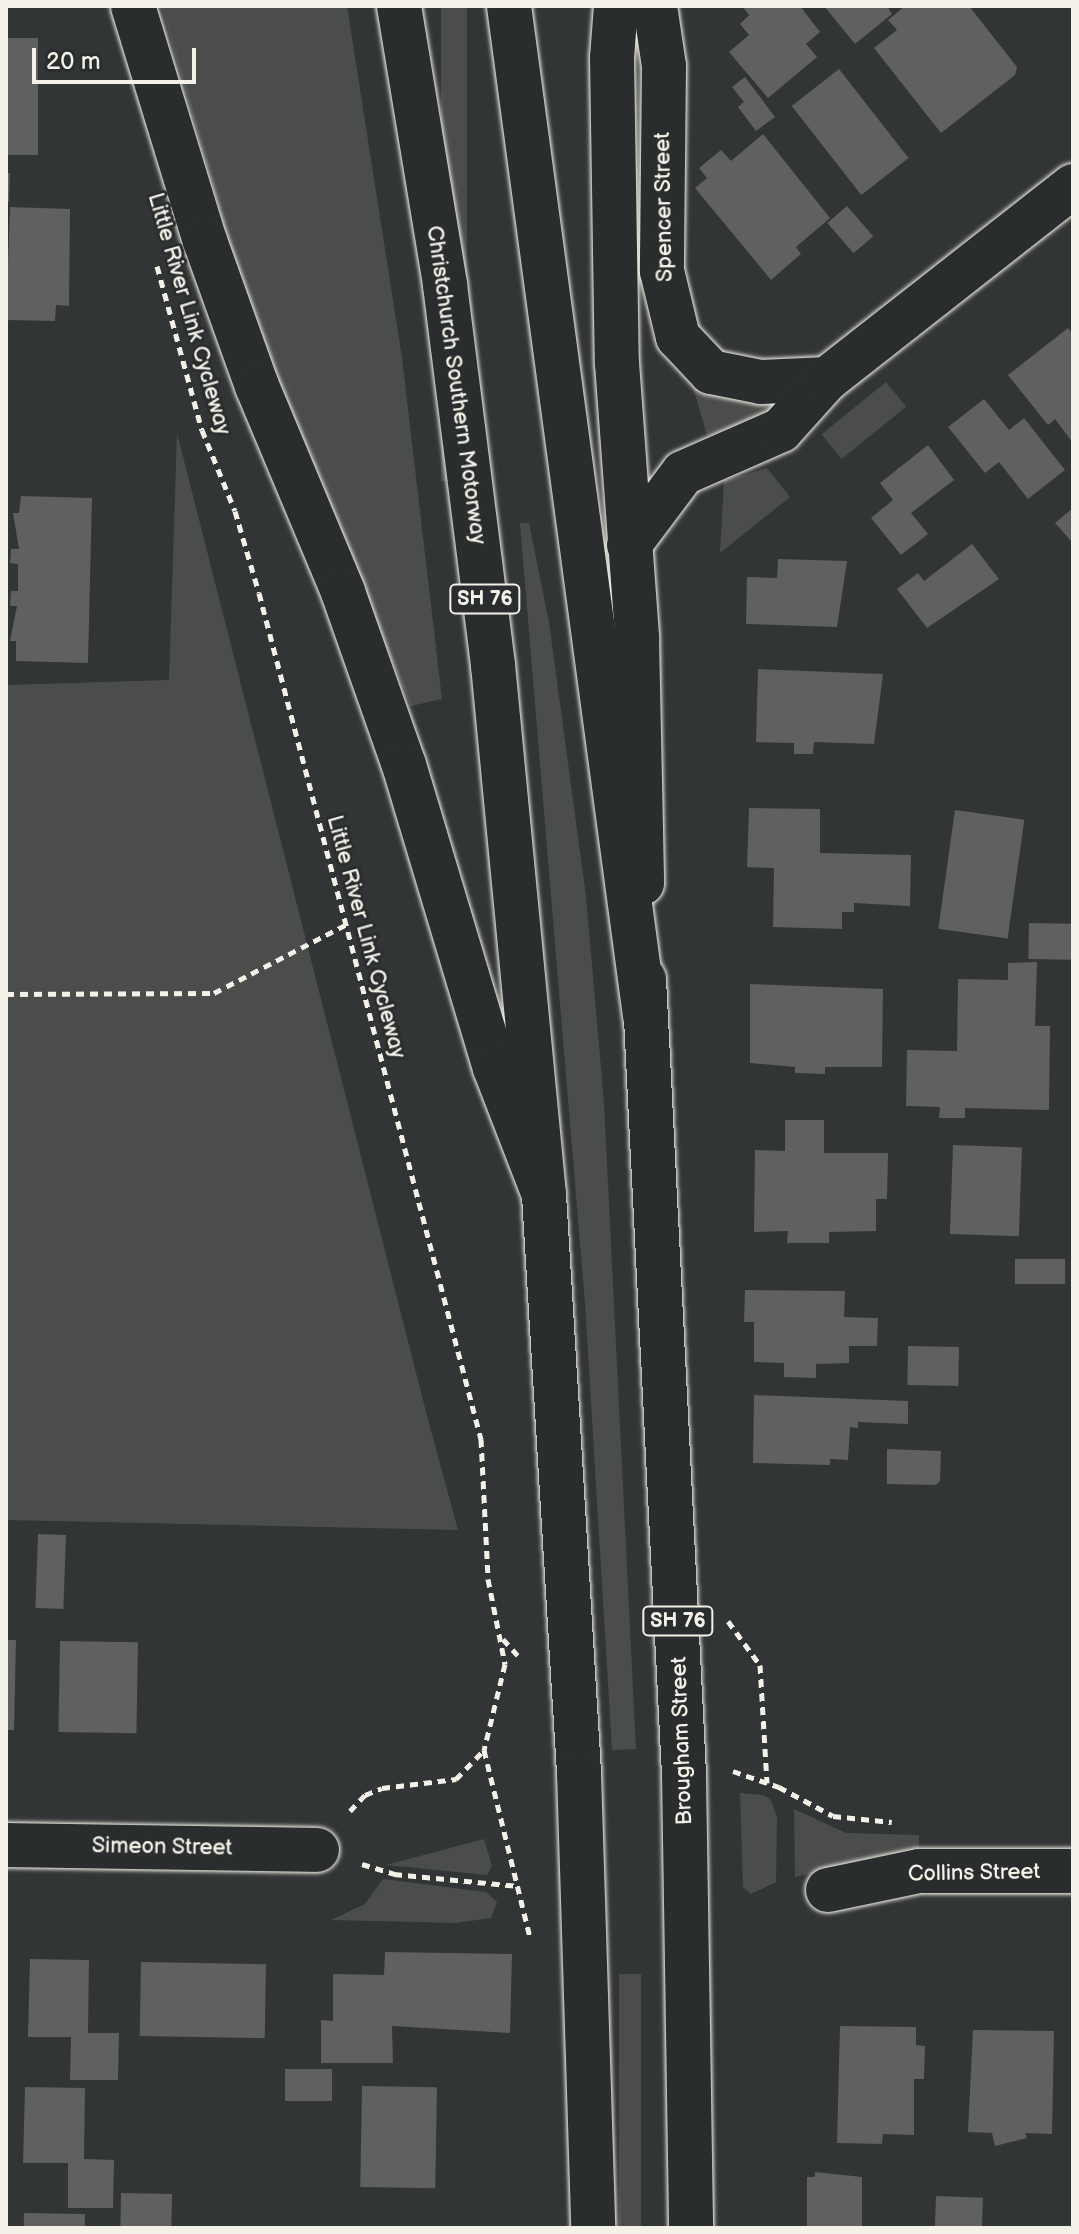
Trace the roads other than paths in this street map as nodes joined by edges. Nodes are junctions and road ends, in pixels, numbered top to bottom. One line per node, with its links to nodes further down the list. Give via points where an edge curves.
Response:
1 (133, 6): 10 (main road, via 205,241 257,386 348,607 404,765 495,1068)
2 (399, 6): 10 (main road, Christchurch Southern Motorway / SH 76, via 445,285 493,665)
3 (509, 6): 9 (main road, SH 76)
4 (616, 6): 8 (main road, via 614,242)
5 (655, 6): 7 (main road, Spencer Street, via 664,66 662,271 678,337 711,372 761,382)
6 (1073, 186): 7 (main road)
7 (827, 379): 8 (main road, via 781,430 683,473)
8 (629, 545): 9 (main road, via 637,638)
9 (645, 1016): 16 (main road, Brougham Street / SH 76, via 684,1775)
10 (544, 1195): 15 (main road, SH 76, via 579,1773)
11 (6, 1845): 12 (main road, Simeon Street)
12 (317, 1850)
13 (1073, 1871): 14 (main road, Collins Street, via 919,1871)
14 (828, 1890)
15 (593, 2228)
16 (691, 2228)

